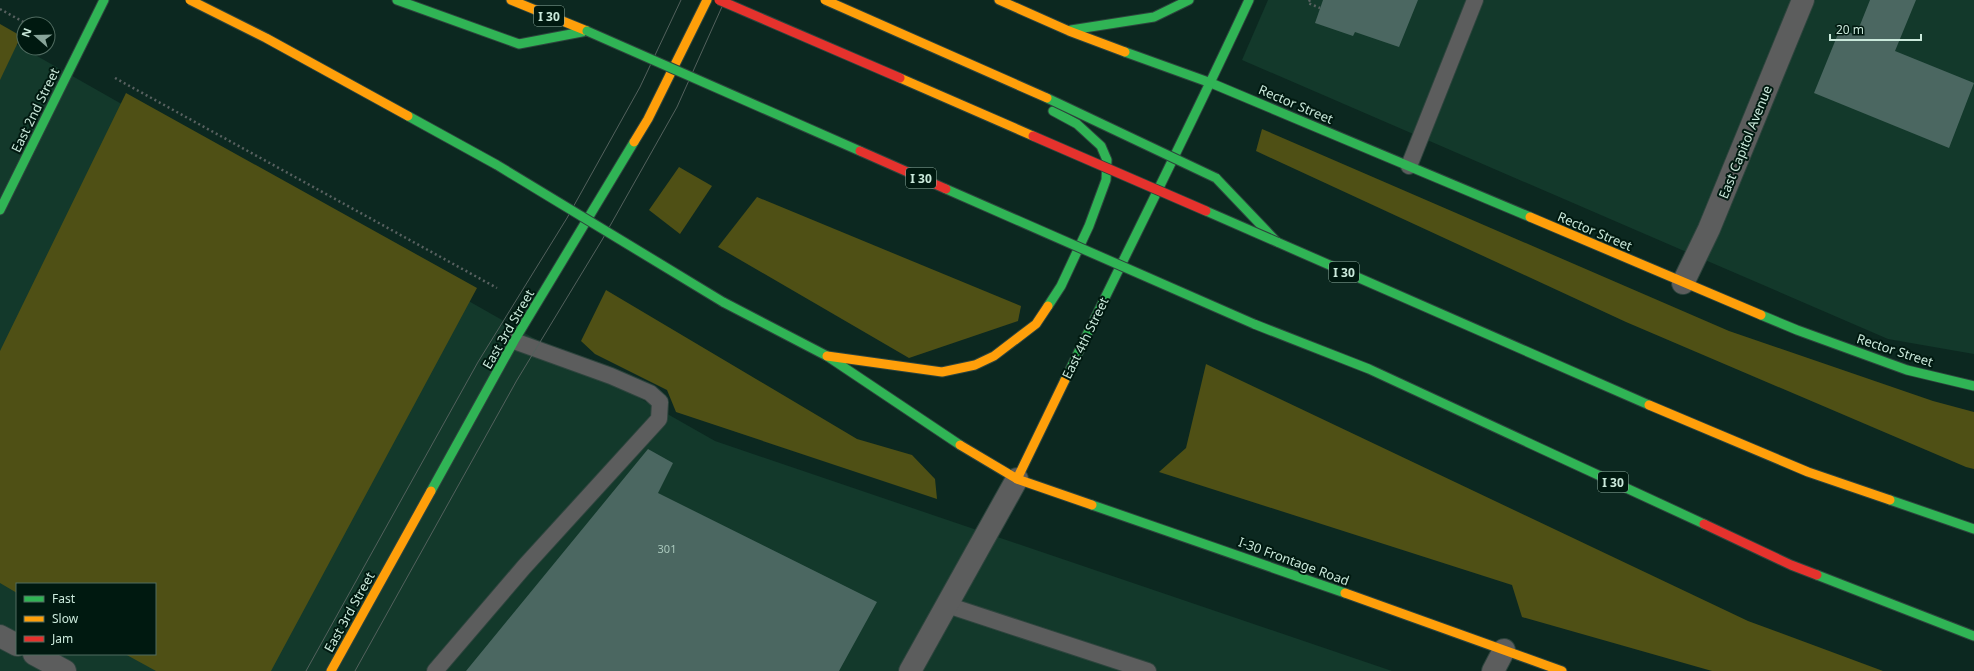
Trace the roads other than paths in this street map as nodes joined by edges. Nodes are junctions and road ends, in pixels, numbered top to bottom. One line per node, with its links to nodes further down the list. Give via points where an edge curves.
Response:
1 (104, 0): 18 (main road, East 2nd Street)
2 (190, 0): 22 (main road, bridge, via 266,38 497,165 723,302)
3 (397, 0): 14 (main road, via 519,44)
4 (511, 0): 14 (main road, I 30)
5 (706, 0): 21 (main road, East 3rd Street, via 648,119)
6 (719, 0): 19 (main road, I 30, bridge)
7 (825, 0): 19 (main road, bridge, via 1021,86 1216,178)
8 (842, 0): 22 (main road, via 1077,124 1101,146 1107,160 1106,180 1098,202 1061,286 1036,324 994,356 975,365 942,372)
9 (999, 0): 15 (main road, Rector Street)
10 (1189, 0): 15 (main road, via 1154,17)
11 (1249, 0): 16 (main road, East 4th Street)
12 (1475, 0): 17 (lane)
13 (1803, 0): 20 (street, East Capitol Avenue, via 1709,229)
14 (588, 31): 28 (main road, I 30, bridge, via 1254,324 1369,369 1791,565)
15 (1069, 31): 16 (main road, Rector Street)
16 (1211, 83): 17 (main road, Rector Street); 24 (main road, East 4th Street)
17 (1409, 166): 20 (main road, Rector Street)
18 (0, 210)
19 (1277, 242): 25 (main road, I 30, via 1808,472)
20 (1682, 283): 23 (main road, Rector Street, via 1797,330 1900,367)
21 (514, 341): 33 (main road, East 3rd Street); 34 (lane, via 650,393 660,402 659,419 524,567)
22 (827, 356): 24 (main road, I-30 Frontage Road)
23 (1974, 386)
24 (1017, 479): 26 (street, East 4th Street); 30 (main road, I-30 Frontage Road)
25 (1974, 529)
26 (947, 605): 35 (street, East 4th Street); 36 (lane)
27 (0, 636): 29 (street)
28 (1974, 636)
29 (16, 644)
30 (1504, 650): 37 (street); 38 (main road, I-30 Frontage Road)
31 (36, 655): 32 (street)
32 (65, 671)
33 (331, 671)
34 (435, 671)
35 (910, 671)
36 (1148, 671)
37 (1493, 671)
38 (1562, 671)

